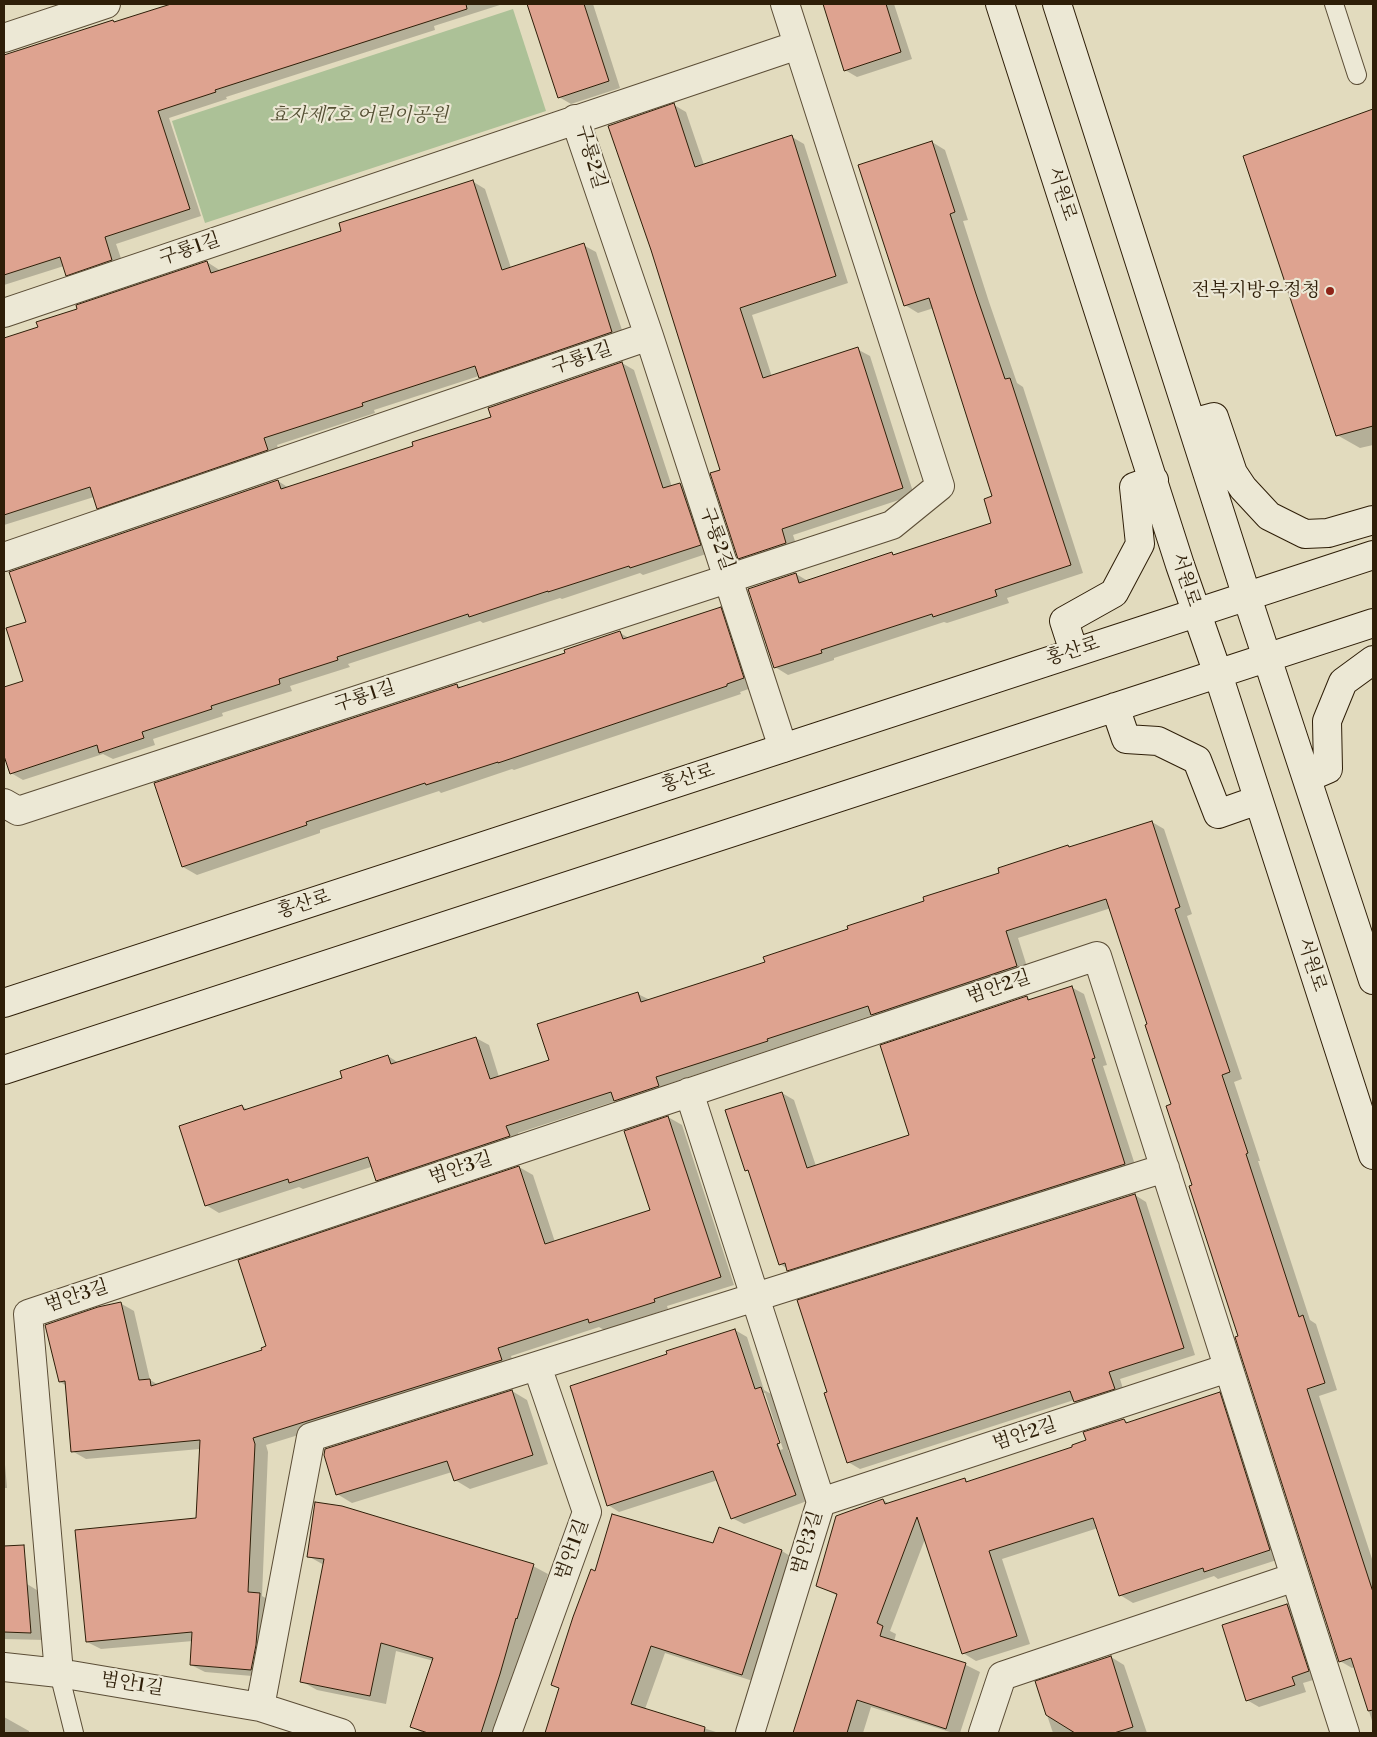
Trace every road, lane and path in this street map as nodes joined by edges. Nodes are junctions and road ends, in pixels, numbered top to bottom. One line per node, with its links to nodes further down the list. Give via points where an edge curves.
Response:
1 (106, 4): 6 (street)
2 (785, 4): 7 (street, 구룡2길)
3 (1000, 4): 13 (street, 서원로)
4 (1057, 4): 12 (street)
5 (1334, 4): 8 (lane)
6 (4, 38)
7 (798, 45): 9 (street, 구룡2길); 17 (street, 구룡2길, via 940,486 892,525)
8 (1357, 75)
9 (575, 120): 10 (street, 구룡1길); 11 (street, 구룡2길)
10 (4, 312)
11 (649, 336): 16 (street, 구룡1길); 17 (street, 구룡2길)
12 (1192, 423): 14 (street, via 1214,417 1233,472 1269,516 1305,534 1328,533); 18 (street)
13 (1154, 480): 19 (street, 서원로); 21 (street, via 1134,487 1140,544 1114,593 1064,621)
14 (1373, 520)
15 (1373, 555): 18 (street, 홍산로)
16 (4, 557)
17 (728, 579): 26 (street); 29 (street, 구룡1길, via 18,811)
18 (1247, 597): 19 (street, 홍산로); 22 (street)
19 (1196, 613): 21 (street, 홍산로); 24 (street, 서원로)
20 (1373, 622): 22 (street)
21 (1074, 652): 26 (street, 홍산로)
22 (1267, 656): 24 (street); 27 (street)
23 (1373, 660): 27 (street, via 1343,682 1327,720 1328,769)
24 (1218, 674): 25 (street); 28 (street, 서원로)
25 (1115, 707): 28 (street, via 1126,739 1158,741 1197,760 1218,814); 32 (street)
26 (782, 748): 31 (street, 홍산로)
27 (1307, 778): 30 (street)
28 (1258, 800): 34 (street, 서원로)
29 (4, 803)
30 (1373, 980)
31 (4, 1002)
32 (4, 1070)
33 (689, 1092): 35 (street, 범안2길, via 1097,956); 36 (street, 범안3길); 42 (street, 범안3길, via 28,1314)
34 (1373, 1155)
35 (1165, 1168): 36 (street); 38 (street, 범안2길)
36 (755, 1297): 37 (street); 39 (street, 범안3길)
37 (537, 1366): 43 (street, via 311,1436); 46 (street, 범안1길, via 587,1512)
38 (1228, 1368): 39 (street, 범안2길); 40 (street, 범안2길)
39 (821, 1502): 47 (street, 범안3길)
40 (1295, 1577): 48 (street, via 1002,1676); 49 (street, 범안2길)
41 (4, 1667): 42 (street, 범안1길)
42 (59, 1673): 43 (street, 범안1길); 44 (lane)
43 (260, 1706): 45 (street, 범안1길)
44 (74, 1733)
45 (341, 1733)
46 (507, 1733)
47 (750, 1733)
48 (983, 1733)
49 (1345, 1733)

